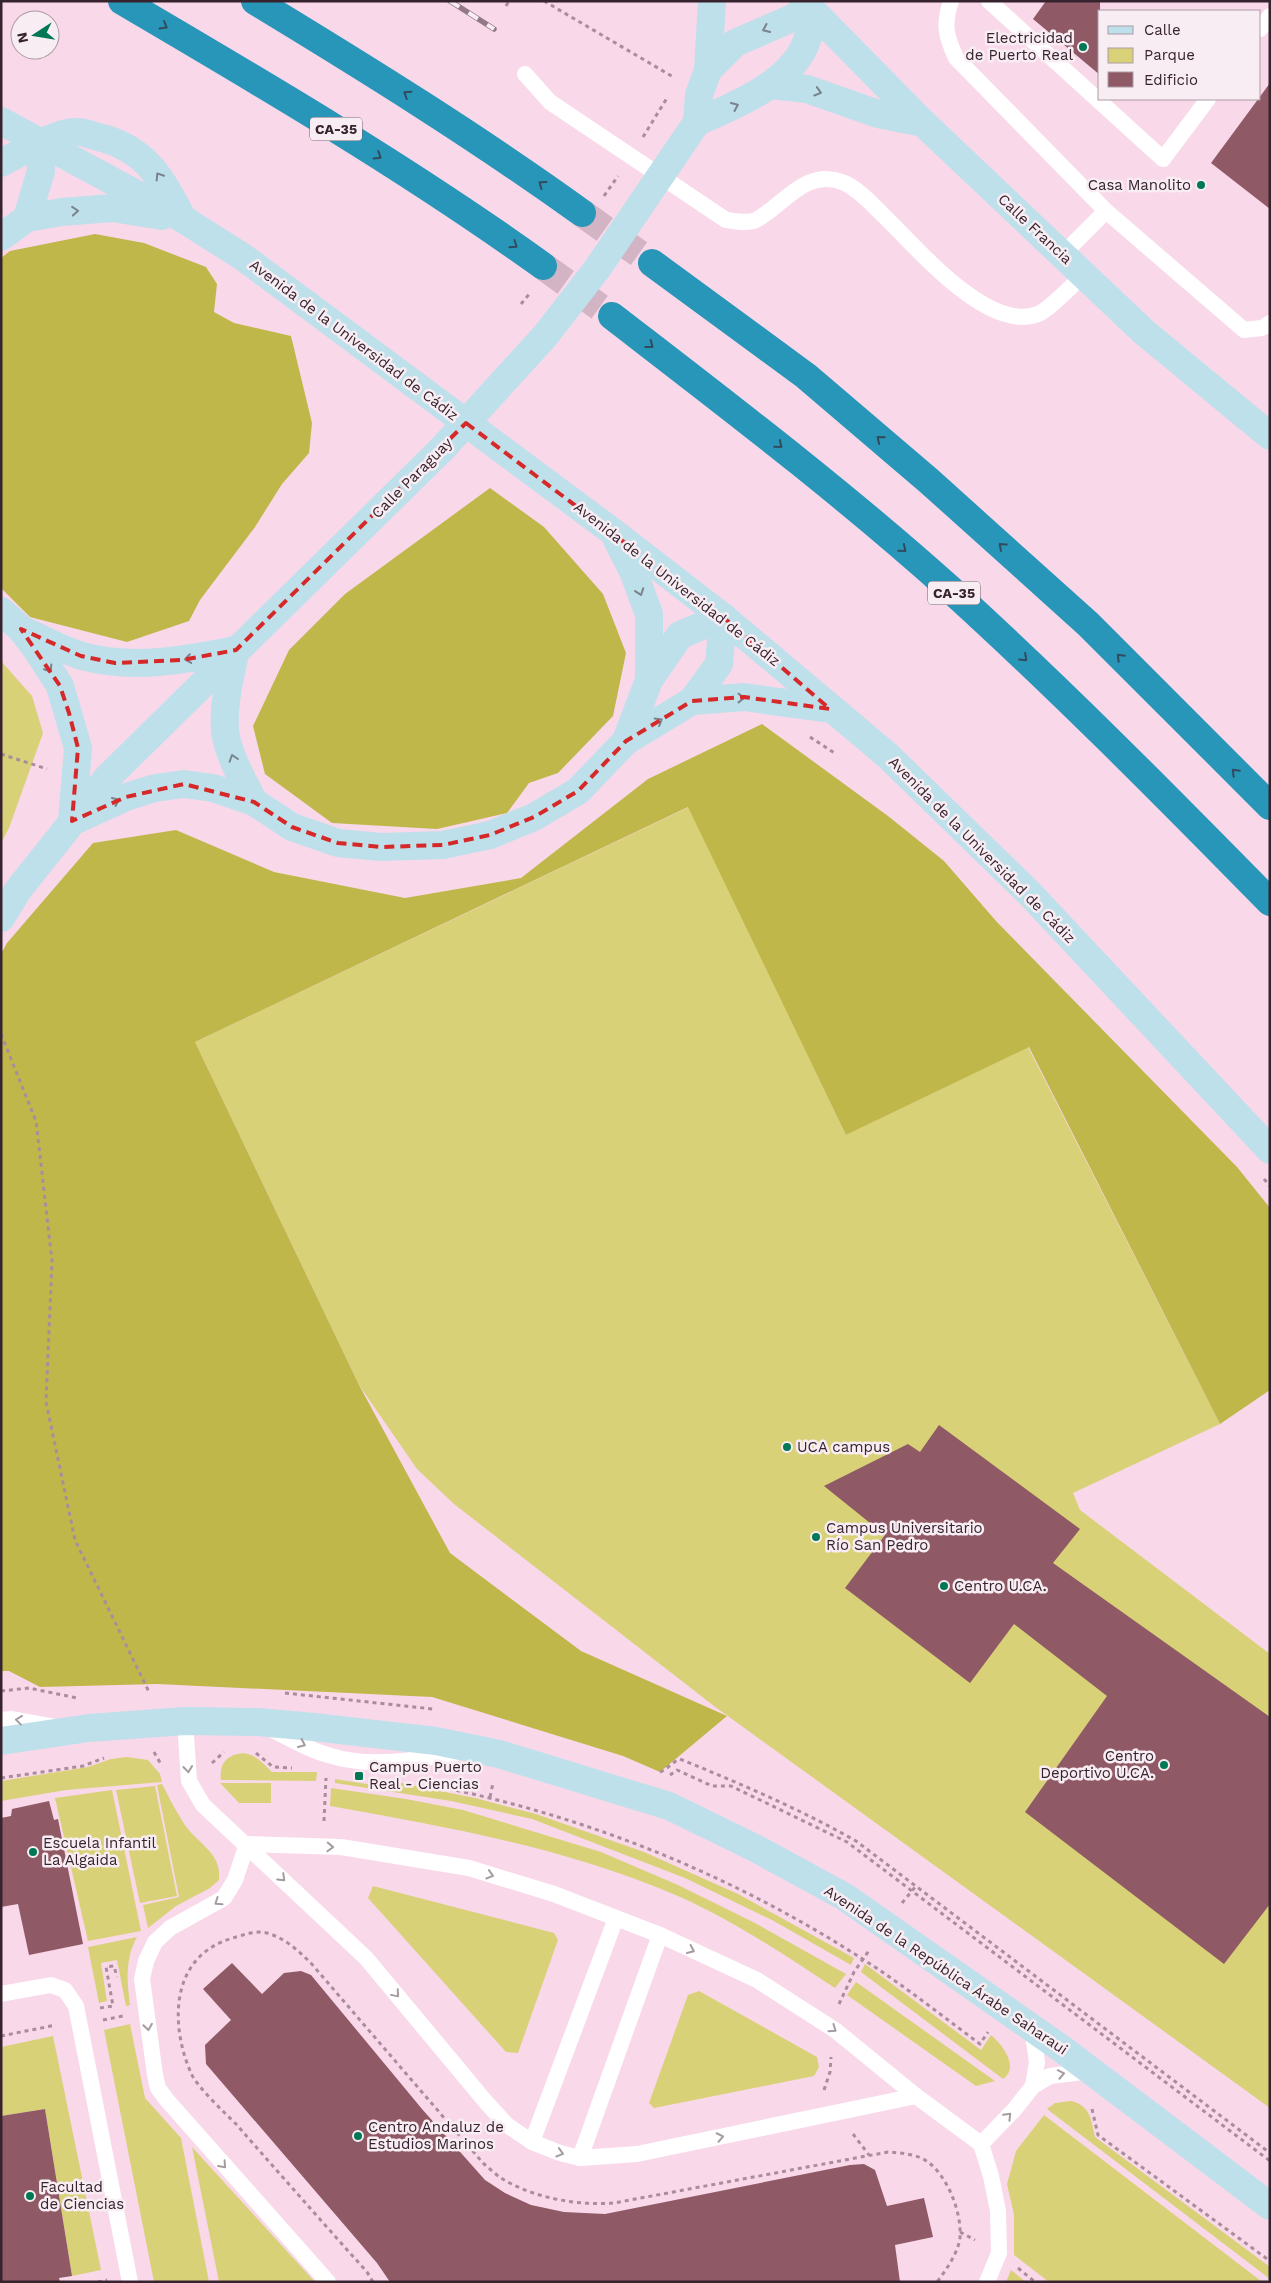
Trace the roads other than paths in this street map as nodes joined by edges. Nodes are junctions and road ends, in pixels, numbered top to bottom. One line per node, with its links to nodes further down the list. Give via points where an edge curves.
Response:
1 (122, 1): 27 (highway, CA-35, one-way to 27, via 302,107 477,218)
2 (254, 1): 21 (highway, one-way to 2, via 408,94)
3 (712, 1): 9 (street)
4 (951, 1): 20 (lane, via 946,14 946,36 956,58)
5 (989, 1): 12 (lane)
6 (807, 6): 9 (street, one-way to 9, via 735,43); 11 (street, via 808,38 797,59); 17 (street, Calle Francia)
7 (1270, 16): 8 (lane)
8 (1261, 28)
9 (708, 70): 16 (street, via 699,95)
10 (525, 74): 28 (lane, via 550,102 726,220 755,220 795,188 822,179 842,182 865,197 949,280 1002,315 1024,319 1040,313)
11 (770, 85): 16 (street, one-way to 11, via 740,104); 17 (street, one-way to 17, via 807,89 878,114)
12 (1098, 99)
13 (1099, 100): 14 (lane, via 1163,158)
14 (1207, 100)
15 (1, 121): 18 (street, Avenida de la Universidad de Cádiz)
16 (697, 122): 36 (street, Calle Paraguay, via 596,269 545,336 442,449)
17 (922, 123): 25 (street, Calle Francia)
18 (40, 143): 19 (street); 22 (street, via 41,171); 23 (street, Avenida de la Universidad de Cádiz); 23 (street, one-way to 18, via 155,170 132,151 106,139 75,132)
19 (1, 163)
20 (1106, 211): 25 (lane); 30 (lane, via 1244,330 1262,328)
21 (582, 213)
22 (27, 218): 23 (street, one-way to 23, via 112,208); 24 (street)
23 (183, 219): 32 (street, Avenida de la Universidad de Cádiz, via 243,257)
24 (1, 237)
25 (1062, 255): 28 (street, Calle Francia)
26 (652, 263): 42 (highway, one-way to 26, via 1088,624 929,481 806,376)
27 (543, 266)
28 (1084, 275): 31 (street, Calle Francia, via 1144,332)
29 (612, 316): 44 (highway, CA-35, one-way to 44, via 780,445 948,587 1071,701)
30 (1270, 323)
31 (1270, 436)
32 (613, 532): 34 (street, Avenida de la Universidad de Cádiz); 37 (street, one-way to 37, via 649,614)
33 (1, 611): 35 (street)
34 (723, 617): 37 (street, via 680,635); 38 (street, via 719,664); 39 (street, Avenida de la Universidad de Cádiz)
35 (21, 630): 36 (street, one-way to 35, via 172,661 116,663 81,656); 43 (street, one-way to 43, via 60,686 69,713 78,748)
36 (236, 650): 41 (street, one-way to 36, via 238,772 225,732 227,692); 43 (street, Calle Paraguay, via 108,778)
37 (649, 680): 40 (street)
38 (692, 700): 39 (street, one-way to 39, via 744,698); 40 (street, one-way to 38)
39 (830, 709): 46 (street, Avenida de la Universidad de Cádiz, via 887,755 1030,894)
40 (626, 741): 41 (street, via 578,791 534,817 490,835 443,844 381,847 338,843 292,827)
41 (254, 802): 43 (street, one-way to 41, via 126,797 184,784 213,788)
42 (1270, 806)
43 (72, 821): 45 (street, via 18,890)
44 (1270, 902)
45 (1, 918)
46 (1264, 1161)
47 (1, 1720): 49 (lane, one-way to 47, via 12,1719)
48 (185, 1721): 49 (street, Avenida de la República Árabe Saharaui); 51 (lane, one-way to 51, via 190,1781 203,1805); 55 (street, Avenida de la República Árabe Saharaui, via 314,1726 436,1741 557,1771 669,1806 829,1889)
49 (70, 1731): 50 (street, Avenida de la República Árabe Saharaui)
50 (1, 1741)
51 (247, 1844): 52 (lane, one-way to 52, via 341,1847 470,1868 554,1894); 59 (lane, one-way to 59, via 366,1958 484,2101 507,2125); 64 (lane, one-way to 64, via 235,1880 224,1898 170,1928 155,1942 146,1961 142,1979 155,2075 158,2088 166,2099)
52 (616, 1918): 53 (lane); 59 (lane)
53 (660, 1936): 58 (lane, one-way to 58, via 757,1980 835,2030); 61 (lane)
54 (1, 1994): 63 (lane, via 51,1985 65,1990 76,2006)
55 (1032, 2028): 56 (street, Avenida de la República Árabe Saharaui); 57 (lane, via 1037,2062)
56 (1091, 2071): 57 (lane, one-way to 56, via 1050,2076); 62 (street, Avenida de la República Árabe Saharaui)
57 (1033, 2086): 60 (lane, one-way to 57)
58 (916, 2096): 60 (lane); 61 (lane, one-way to 58, via 637,2154)
59 (532, 2142): 61 (lane, one-way to 61)
60 (981, 2144): 65 (lane, via 998,2211 999,2254)
61 (580, 2158)
62 (1270, 2206)
63 (130, 2282)
64 (328, 2282)
65 (987, 2282)

